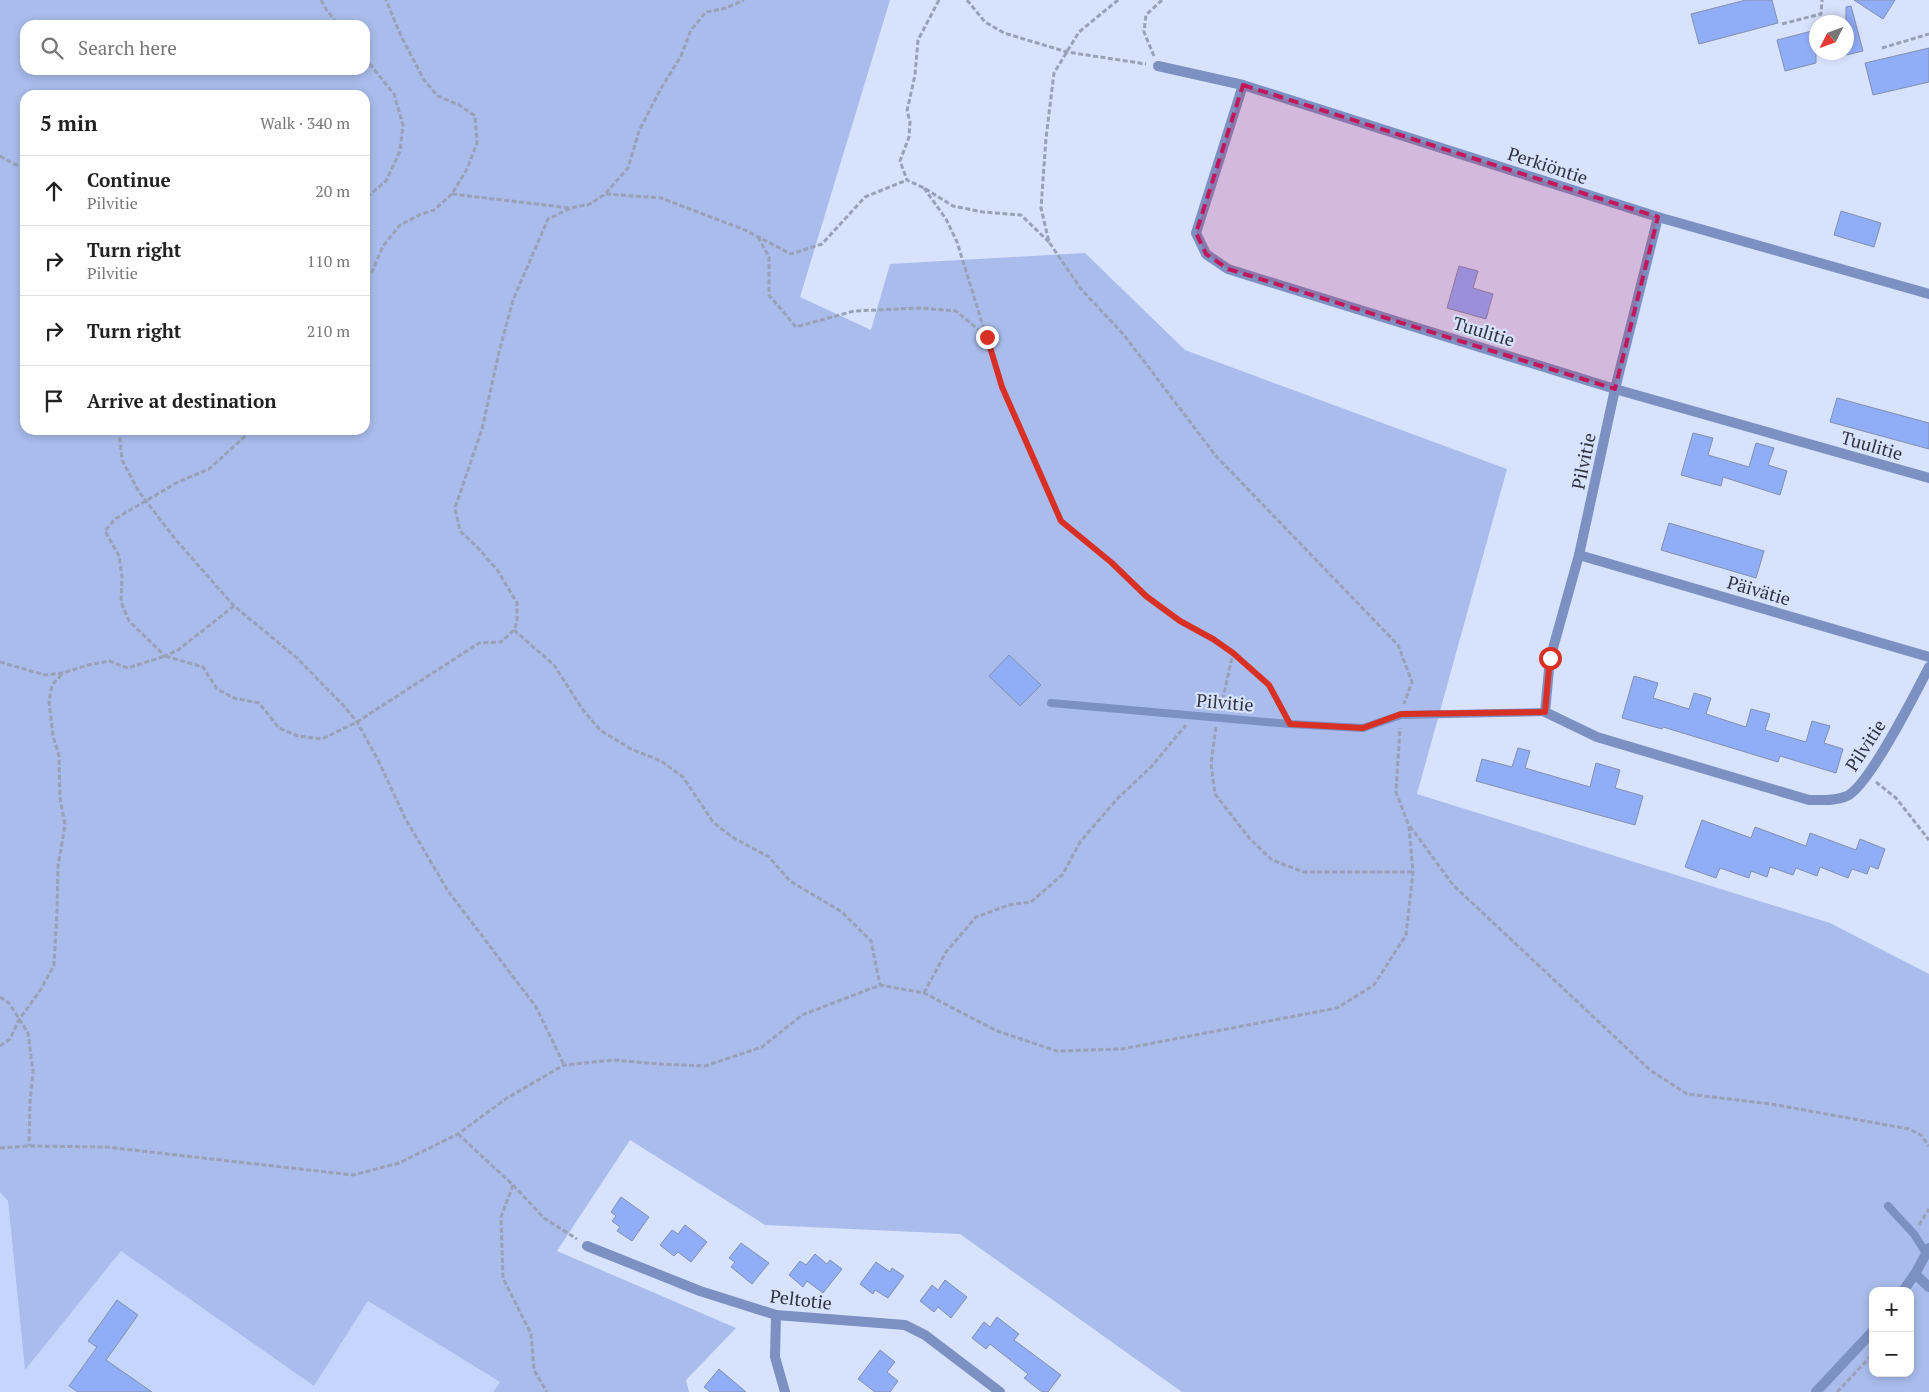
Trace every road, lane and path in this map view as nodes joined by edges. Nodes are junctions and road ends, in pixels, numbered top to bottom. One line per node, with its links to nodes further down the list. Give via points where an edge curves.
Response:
1 (321, 0): 8 (path)
2 (386, 0): 19 (path, via 424,80 438,96 475,116 477,143)
3 (744, 0): 20 (path, via 706,12 691,30 681,56 639,131 628,168)
4 (938, 0): 17 (path, via 918,40 907,111 909,137 900,161)
5 (967, 0): 13 (path, via 985,22 1004,33 1067,52)
6 (1162, 0): 13 (path, via 1146,15 1144,32)
7 (1822, 0): 9 (path, via 1820,14)
8 (334, 20)
9 (1782, 24)
10 (1929, 34): 11 (path)
11 (1882, 48)
12 (370, 64): 21 (path, via 394,94 403,125 400,151 386,181)
13 (1158, 66): 14 (street, Perkiöntie)
14 (1243, 85): 23 (street, Perkiöntie); 29 (street, Tuulitie, via 1196,232 1206,254 1228,269)
15 (0, 156): 16 (path)
16 (20, 166)
17 (907, 180): 18 (path); 24 (path, via 865,197 822,244 791,254)
18 (924, 188): 25 (path, via 953,206 1021,215); 28 (path, via 946,219 957,242)
19 (452, 194): 22 (path); 26 (path, via 434,210 400,224 383,246)
20 (605, 194): 22 (path, via 590,204); 24 (path, via 662,198)
21 (370, 195)
22 (571, 208): 36 (path, via 548,219 513,300 482,429 454,508 460,531 498,571 517,604)
23 (1658, 217): 27 (street, Perkiöntie); 29 (street, Pilvitie)
24 (757, 236): 28 (path, via 768,257 770,295 796,327 854,311 919,308 956,311)
25 (1049, 242)
26 (370, 273)
27 (1929, 294)
28 (987, 337): 37 (path, via 1002,387 1061,521 1146,596)
29 (1615, 389): 32 (street, Tuulitie); 34 (street, Pilvitie)
30 (120, 435): 33 (path, via 122,460)
31 (247, 435): 33 (path, via 210,469)
32 (1929, 478)
33 (146, 500): 35 (path); 38 (path, via 114,520 105,531 120,556 121,602 129,621)
34 (1579, 555): 39 (street, Päivätie); 44 (street, Pilvitie, via 1550,658)
35 (234, 606): 38 (path, via 178,650); 47 (path, via 297,658)
36 (514, 630): 47 (path, via 501,642 479,643); 53 (path, via 554,666 600,730 631,749 660,761 683,777 713,822 769,857 790,881 842,912 871,941)
37 (1233, 653): 46 (path); 48 (path, via 1269,685)
38 (165, 656): 42 (path, via 128,668 109,661); 47 (path, via 203,667 217,689 234,698 259,703 279,728 298,736 322,739)
39 (1929, 657)
40 (0, 662): 42 (path, via 45,675)
41 (1929, 667): 49 (street, Pilvitie)
42 (63, 673): 56 (path, via 52,685 49,701 59,756 60,798 65,825 58,866 54,965)
43 (1051, 703): 45 (lane, Pilvitie)
44 (1545, 712): 48 (lane, Pilvitie, via 1401,714 1363,728); 49 (street, Pilvitie, via 1597,736 1809,800 1848,796)
45 (1194, 715): 46 (lane, Pilvitie); 54 (path, via 1151,767 1118,798 1080,842 1063,874 1031,902 1009,905 976,917 946,952)
46 (1219, 718): 48 (lane, Pilvitie); 52 (path, via 1211,764 1215,794 1250,839 1272,860 1304,872)
47 (357, 722): 58 (path, via 405,818 448,891 536,1007 564,1066 507,1098)
48 (1290, 724)
49 (1868, 775): 51 (path, via 1896,798)
50 (1409, 826): 60 (path, via 1453,885 1650,1070 1687,1094 1771,1104 1909,1129 1921,1135)
51 (1929, 840)
52 (1413, 872)
53 (880, 985)
54 (924, 993)
55 (0, 997): 56 (path, via 9,1003)
56 (19, 1020): 57 (path, via 10,1039); 59 (path, via 28,1033 33,1072)
57 (0, 1046)
58 (458, 1134): 59 (path, via 399,1163 353,1175 106,1147); 62 (path)
59 (30, 1146): 61 (path)
60 (1929, 1146)
61 (0, 1148)
62 (513, 1185): 66 (path, via 544,1218); 74 (path, via 501,1217 503,1278 531,1334 534,1370)
63 (1888, 1206): 65 (lane)
64 (1929, 1209): 65 (path)
65 (1914, 1234): 67 (lane)
66 (587, 1246): 71 (street, Peltotie, via 700,1291)
67 (1927, 1251): 68 (street)
68 (1915, 1274): 69 (street); 70 (street)
69 (1906, 1287)
70 (1929, 1287)
71 (776, 1316): 75 (street, via 775,1357); 76 (street, Peltotie, via 905,1325 925,1335)
72 (1872, 1332): 77 (street)
73 (1869, 1358): 78 (path)
74 (547, 1392)
75 (785, 1392)
76 (1000, 1392)
77 (1816, 1392)
78 (1837, 1392)

